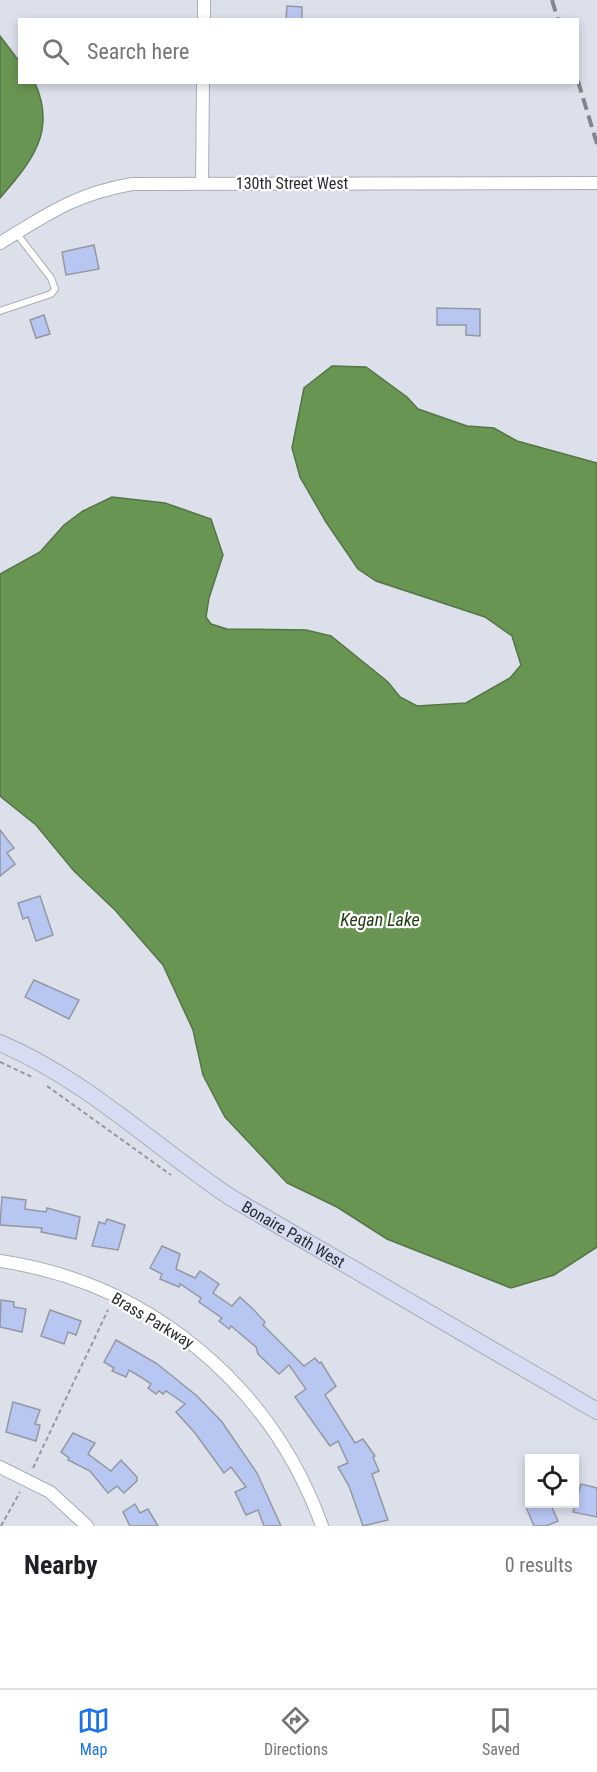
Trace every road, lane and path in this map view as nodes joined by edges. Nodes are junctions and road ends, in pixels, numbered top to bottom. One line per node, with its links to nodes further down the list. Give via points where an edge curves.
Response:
1 (204, 0): 2 (street)
2 (204, 18)
3 (203, 84): 4 (street)
4 (202, 183): 5 (street, 130th Street West); 6 (street, 130th Street West, via 132,184 98,190 74,199)
5 (597, 183)
6 (16, 233): 7 (street, 130th Street West); 8 (lane, via 51,278 55,289 51,294)
7 (0, 243)
8 (0, 311)
9 (0, 1042): 12 (street, Bonaire Path West, via 61,1072 230,1197)
10 (0, 1261): 17 (street, Brass Parkway, via 55,1273 105,1290 158,1319 204,1352 242,1389 273,1428 299,1470)
11 (108, 1310): 14 (path)
12 (597, 1411)
13 (0, 1467): 14 (street)
14 (28, 1479): 15 (path); 16 (street, via 64,1503)
15 (1, 1526)
16 (87, 1526)
17 (322, 1526)

